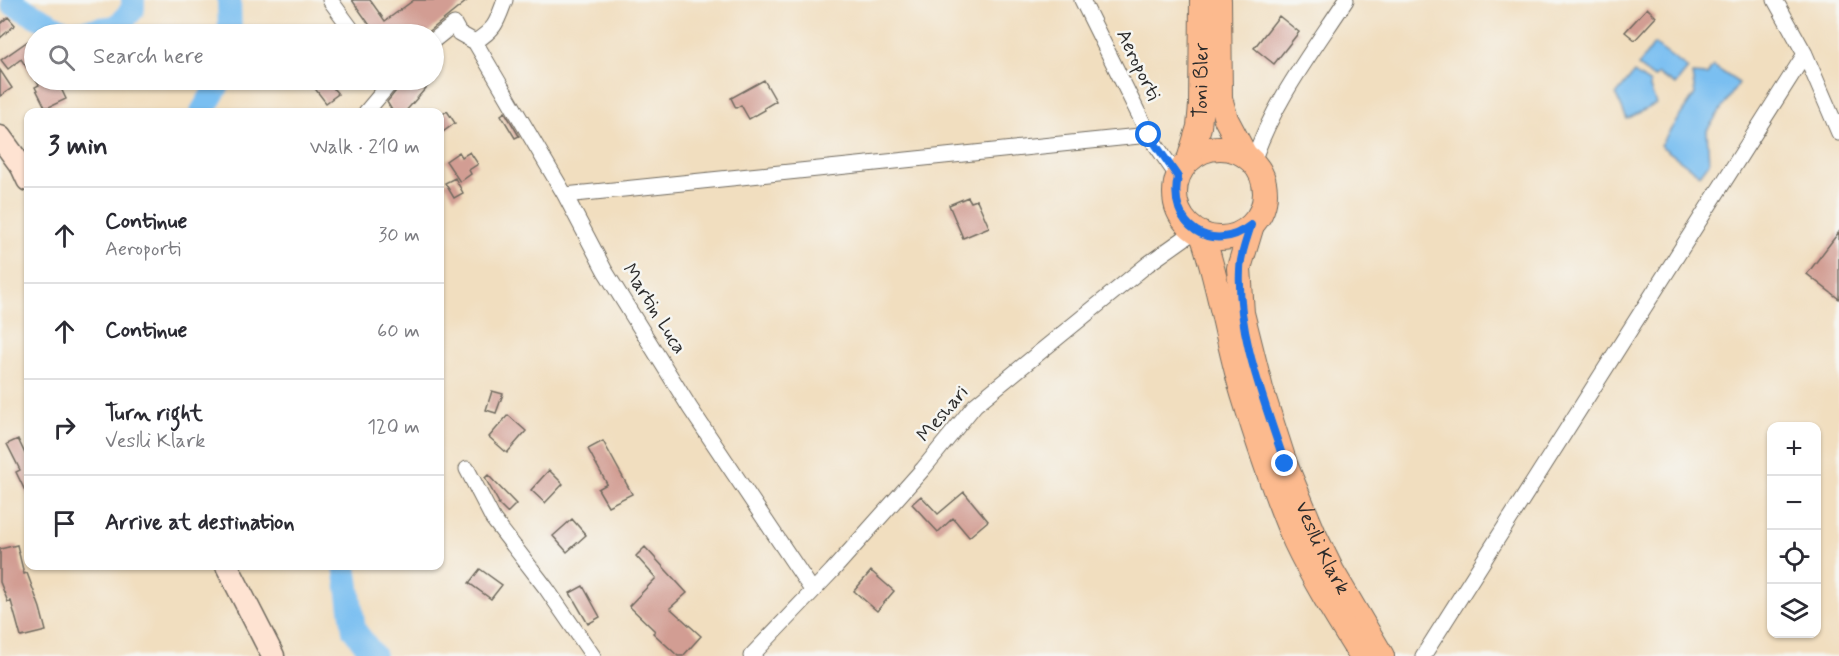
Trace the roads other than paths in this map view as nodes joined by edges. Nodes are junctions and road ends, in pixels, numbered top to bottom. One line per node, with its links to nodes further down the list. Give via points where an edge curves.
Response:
1 (330, 0): 8 (street)
2 (505, 0): 10 (street, via 497,22)
3 (1082, 0): 15 (street, Aeroporti)
4 (1202, 0): 18 (main road, Toni Bler, via 1199,127)
5 (1219, 0): 17 (main road, Toni Bler, via 1220,98 1226,119)
6 (1346, 0): 17 (street, via 1277,105)
7 (1775, 0): 11 (street)
8 (346, 24)
9 (444, 32): 10 (street, via 454,24 459,33)
10 (475, 42): 20 (street, Martin Luca)
11 (1805, 54): 14 (street); 31 (street)
12 (385, 90): 13 (street)
13 (369, 108)
14 (1839, 133)
15 (1149, 135): 18 (street, Aeroporti); 20 (street)
16 (0, 137): 19 (street)
17 (1249, 158): 18 (main road, via 1216,148 1206,150); 21 (main road, via 1259,170 1265,189 1263,208)
18 (1184, 169): 22 (main road, via 1176,197 1178,207 1188,224)
19 (24, 171)
20 (565, 195): 25 (street, Martin Luca, via 605,271 690,408)
21 (1251, 225): 22 (main road, via 1224,237); 30 (main road, Veslli Klark, via 1239,268 1242,313 1261,389 1285,464 1314,534)
22 (1199, 232): 25 (street, Meshari, via 1148,264 975,405 916,477); 29 (main road, Veslli Klark, via 1210,258 1244,394 1281,505 1314,578)
23 (467, 469): 27 (street, via 493,519)
24 (229, 570): 26 (street)
25 (812, 590): 28 (street, Meshari)
26 (273, 656)
27 (593, 656)
28 (752, 656)
29 (1361, 656)
30 (1382, 656)
31 (1424, 656)

